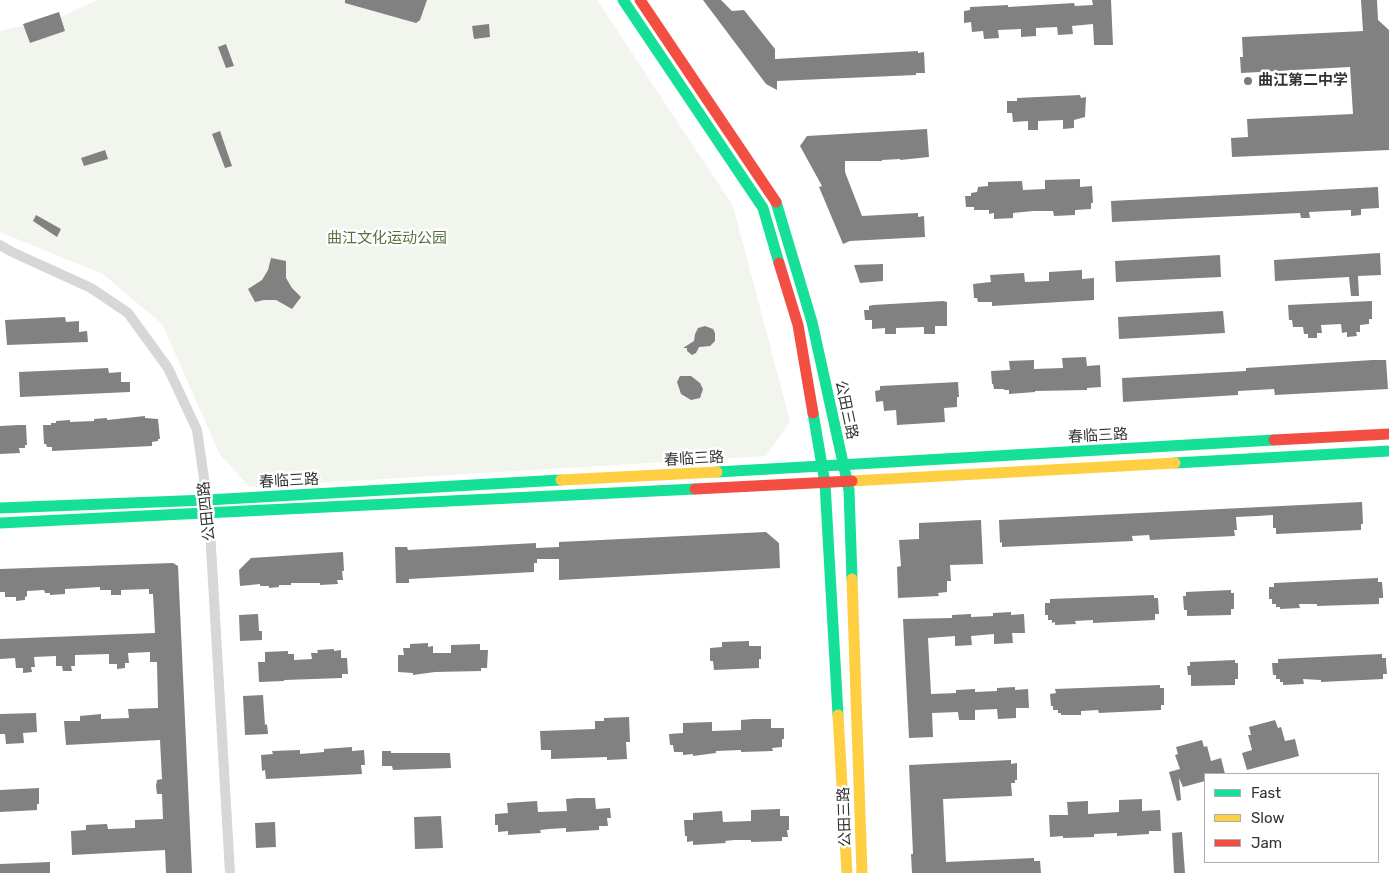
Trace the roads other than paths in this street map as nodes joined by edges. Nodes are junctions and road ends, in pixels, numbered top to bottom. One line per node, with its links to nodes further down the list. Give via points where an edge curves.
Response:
1 (623, 0): 7 (street, 公田三路, via 763,208 798,325)
2 (640, 0): 6 (street, 公田三路, via 776,202 812,322)
3 (0, 245): 10 (street, 公田四路, via 91,288 128,313 168,368 197,430)
4 (1389, 434): 6 (street, 春临三路)
5 (1389, 451): 8 (street, 春临三路)
6 (843, 466): 7 (street, 春临三路); 8 (street, 公田三路)
7 (822, 467): 9 (street, 公田三路); 10 (street, 春临三路)
8 (847, 482): 9 (street, 春临三路); 16 (street, 公田三路)
9 (825, 483): 12 (street, 春临三路); 15 (street, 公田三路)
10 (207, 500): 11 (street, 春临三路); 12 (street, 公田四路)
11 (0, 508)
12 (209, 513): 13 (street, 春临三路); 14 (street, 公田四路)
13 (0, 523)
14 (230, 873)
15 (847, 873)
16 (862, 873)

